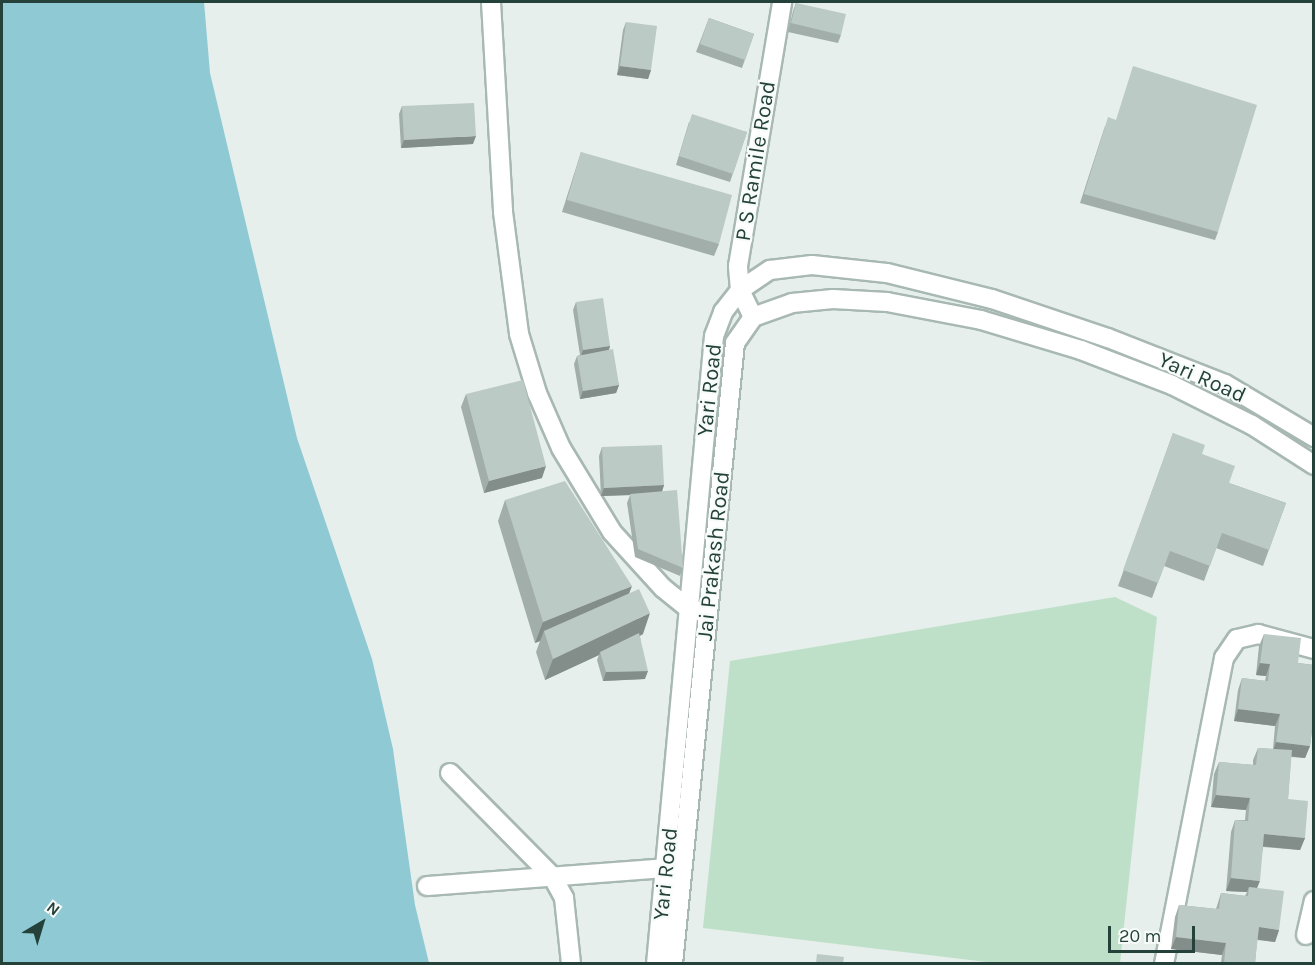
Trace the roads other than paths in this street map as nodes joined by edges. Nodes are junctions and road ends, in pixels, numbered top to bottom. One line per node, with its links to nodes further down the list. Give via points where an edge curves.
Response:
1 (491, 2): 7 (main road, via 503,212 519,334 537,393 561,448 612,532 644,569)
2 (782, 2): 3 (main road, P S Ramile Road, via 738,266)
3 (740, 290): 4 (main road, P S Ramile Road); 5 (main road, Yari Road, via 770,270 812,265 887,273 992,299 1108,338 1225,384); 7 (main road, Yari Road, via 723,312 714,336)
4 (753, 317): 6 (main road, via 792,303 833,299 887,302 981,320 1081,350 1172,386 1252,425); 8 (main road, Jai Prakash Road, via 735,343)
5 (1314, 437)
6 (1314, 465)
7 (690, 610): 8 (main road); 11 (main road, Yari Road)
8 (708, 612): 11 (main road, Jai Prakash Road)
9 (1314, 649): 19 (main road, via 1258,634 1237,639 1224,658)
10 (450, 773): 12 (main road)
11 (675, 867): 12 (main road); 17 (main road, Yari Road); 18 (main road, Jai Prakash Road)
12 (552, 876): 13 (main road); 16 (main road, via 564,898)
13 (427, 886)
14 (1314, 901): 15 (main road)
15 (1306, 935)
16 (571, 963)
17 (656, 963)
18 (673, 963)
19 (1164, 963)

